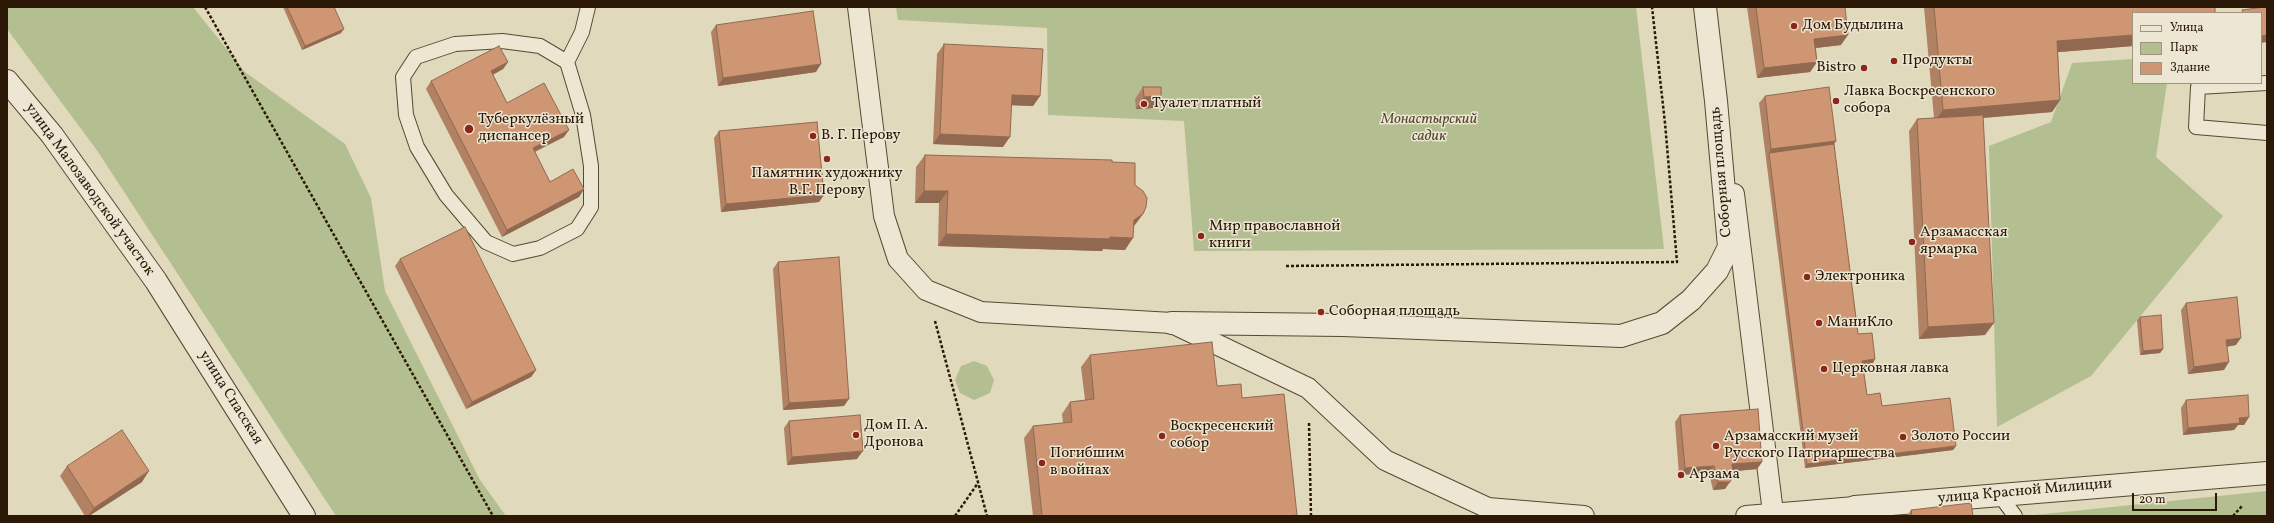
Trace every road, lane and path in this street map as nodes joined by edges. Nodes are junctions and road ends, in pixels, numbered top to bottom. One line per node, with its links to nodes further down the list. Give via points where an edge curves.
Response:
1 (205, 7): 23 (path)
2 (588, 7): 7 (lane, via 582,32)
3 (858, 7): 13 (street, Соборная площадь, via 884,216 898,259)
4 (1652, 7): 11 (path, via 1666,123 1676,262)
5 (1705, 7): 14 (street, Соборная площадь, via 1728,247 1717,271 1691,300 1662,323 1621,336 1343,325)
6 (1712, 7): 21 (street, Соборная площадь)
7 (567, 62): 7 (lane, via 540,46 502,41 455,44 416,57 403,77 406,115 417,147 446,194 486,242 513,254 540,248 577,229 591,207 591,166 583,115)
8 (7, 81): 12 (street, улица Малозаводской участок, via 52,135)
9 (2253, 84): 10 (lane, via 2198,88 2196,127)
10 (2267, 133)
11 (1286, 266)
12 (156, 280): 22 (street, улица Спасская)
13 (926, 290): 14 (street, Соборная площадь, via 982,312); 17 (path)
14 (1172, 323): 15 (street, Соборная площадь)
15 (1308, 388): 26 (path); 27 (street, Соборная площадь, via 1385,460 1398,467 1488,508)
16 (2267, 473): 18 (street, улица Красной Милиции)
17 (978, 483): 24 (path); 25 (path)
18 (1999, 494): 20 (street, улица Красной Милиции); 29 (lane)
19 (2242, 506): 30 (path)
20 (1856, 512): 21 (street)
21 (1773, 513): 28 (street)
22 (304, 516)
23 (493, 516)
24 (955, 516)
25 (987, 516)
26 (1311, 516)
27 (1584, 516)
28 (1746, 516)
29 (2015, 516)
30 (2233, 516)

